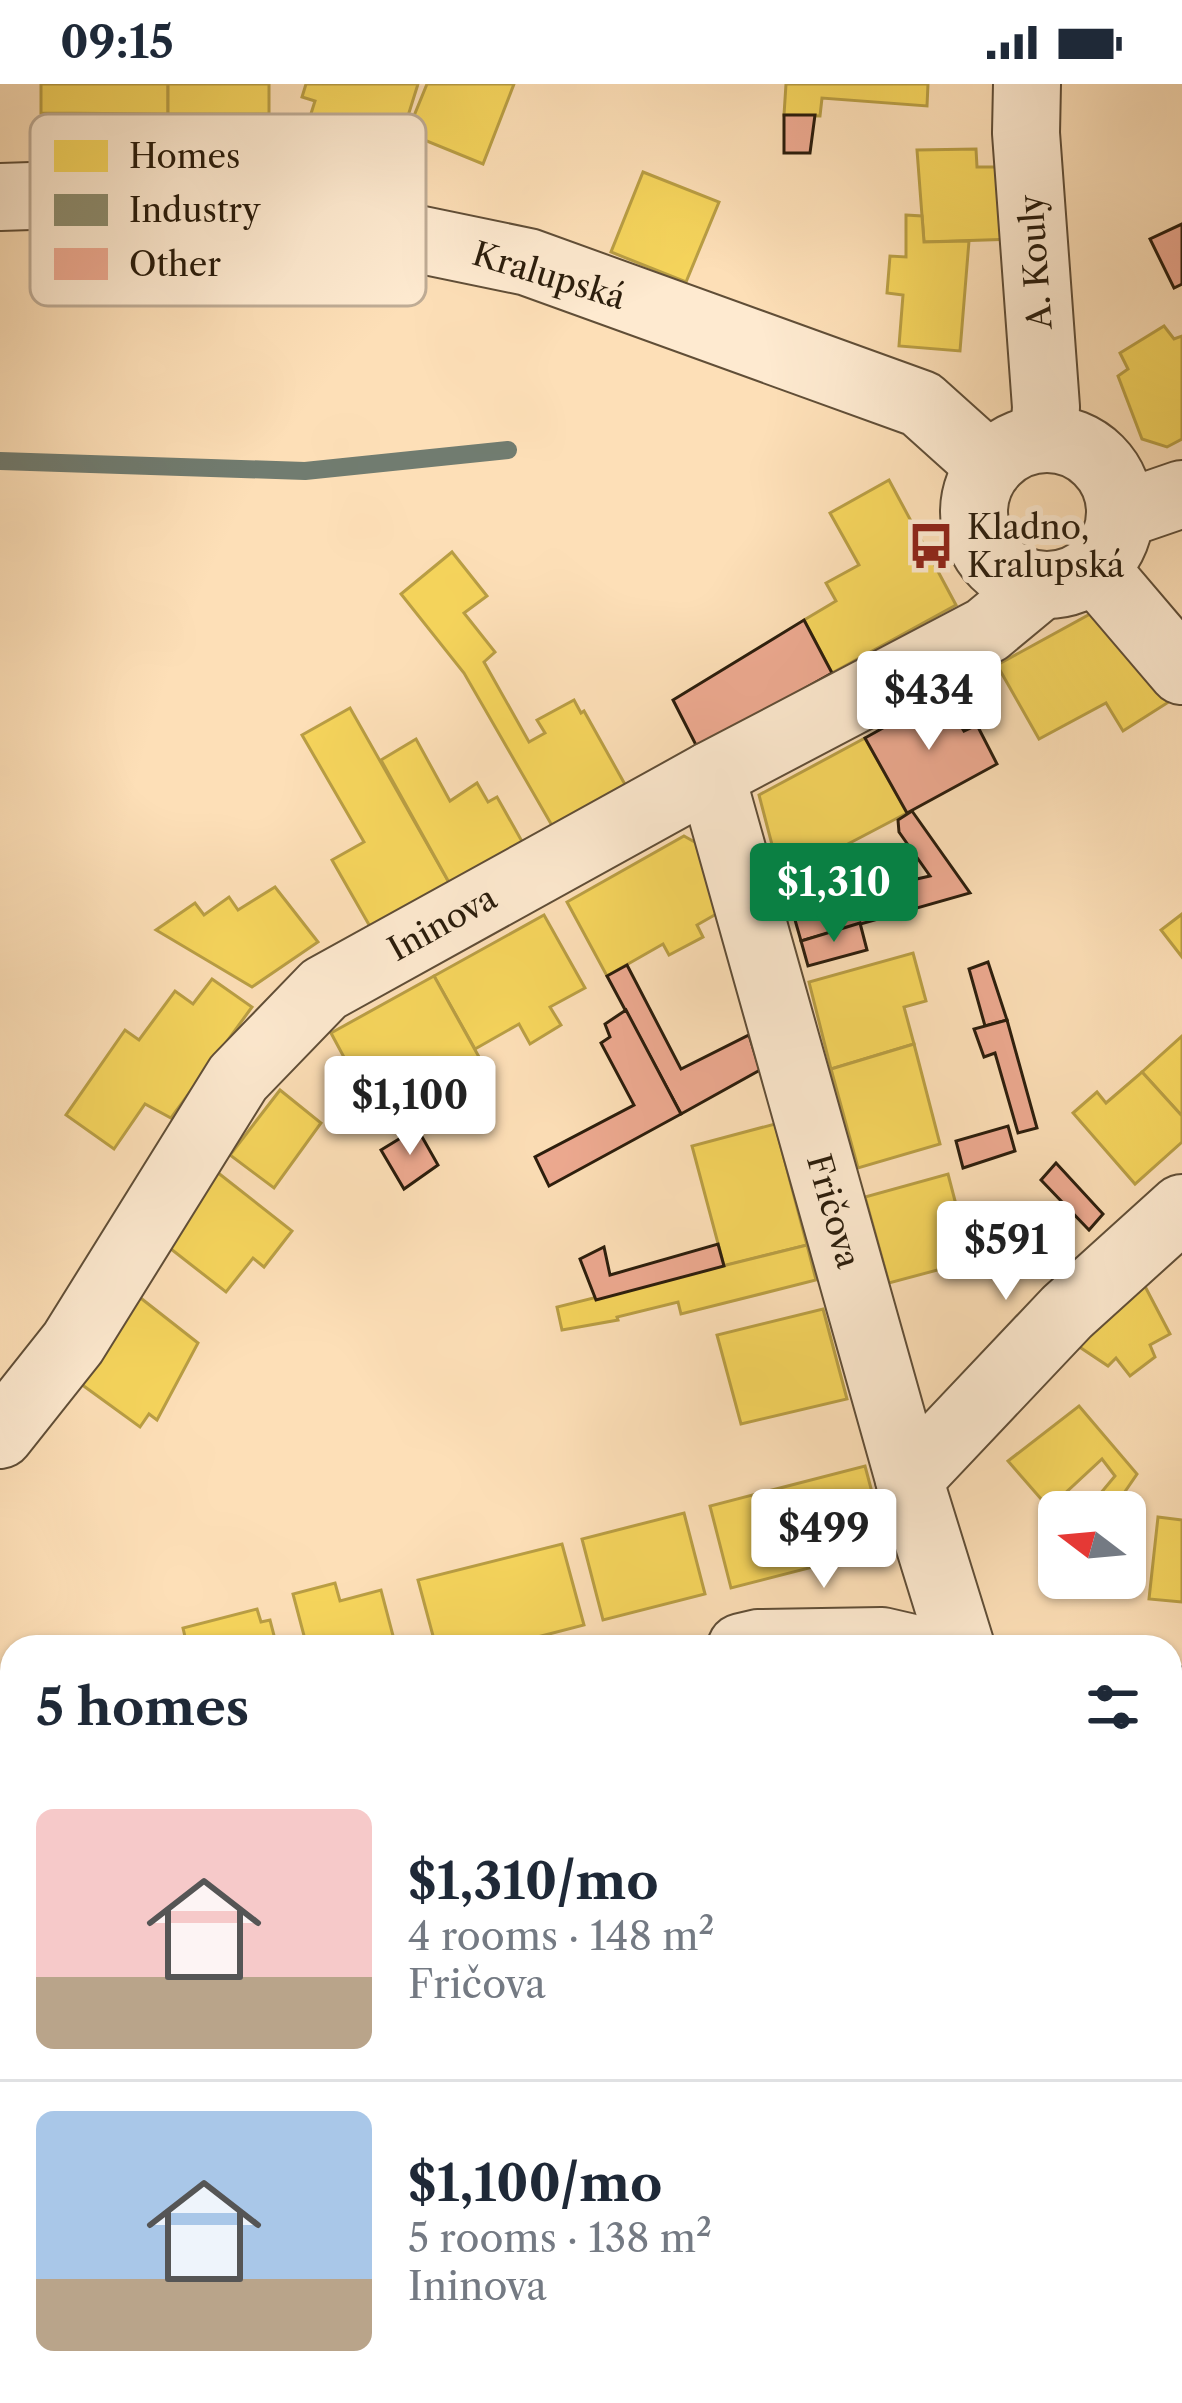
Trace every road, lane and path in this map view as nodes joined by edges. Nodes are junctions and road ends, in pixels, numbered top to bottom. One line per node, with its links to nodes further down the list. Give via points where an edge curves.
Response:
1 (1027, 84): 5 (street, A. Kouly, via 1046,407)
2 (30, 196): 3 (street, Kralupská)
3 (0, 197)
4 (426, 241): 5 (street, Kralupská, via 528,262 920,404)
5 (1017, 452): 7 (street, via 1064,441 1105,467 1117,490); 7 (street, via 977,489 974,515 994,563 1015,579)
6 (1182, 494): 7 (street, Ininova)
7 (1086, 556): 8 (street); 9 (street, Ininova, via 987,630)
8 (1182, 671)
9 (711, 775): 11 (street, Ininova, via 324,989 238,1078 73,1343); 12 (street, Fričova)
10 (1182, 1208): 12 (street, via 1067,1312)
11 (0, 1435)
12 (909, 1479): 13 (street, Fričova)
13 (957, 1635)

